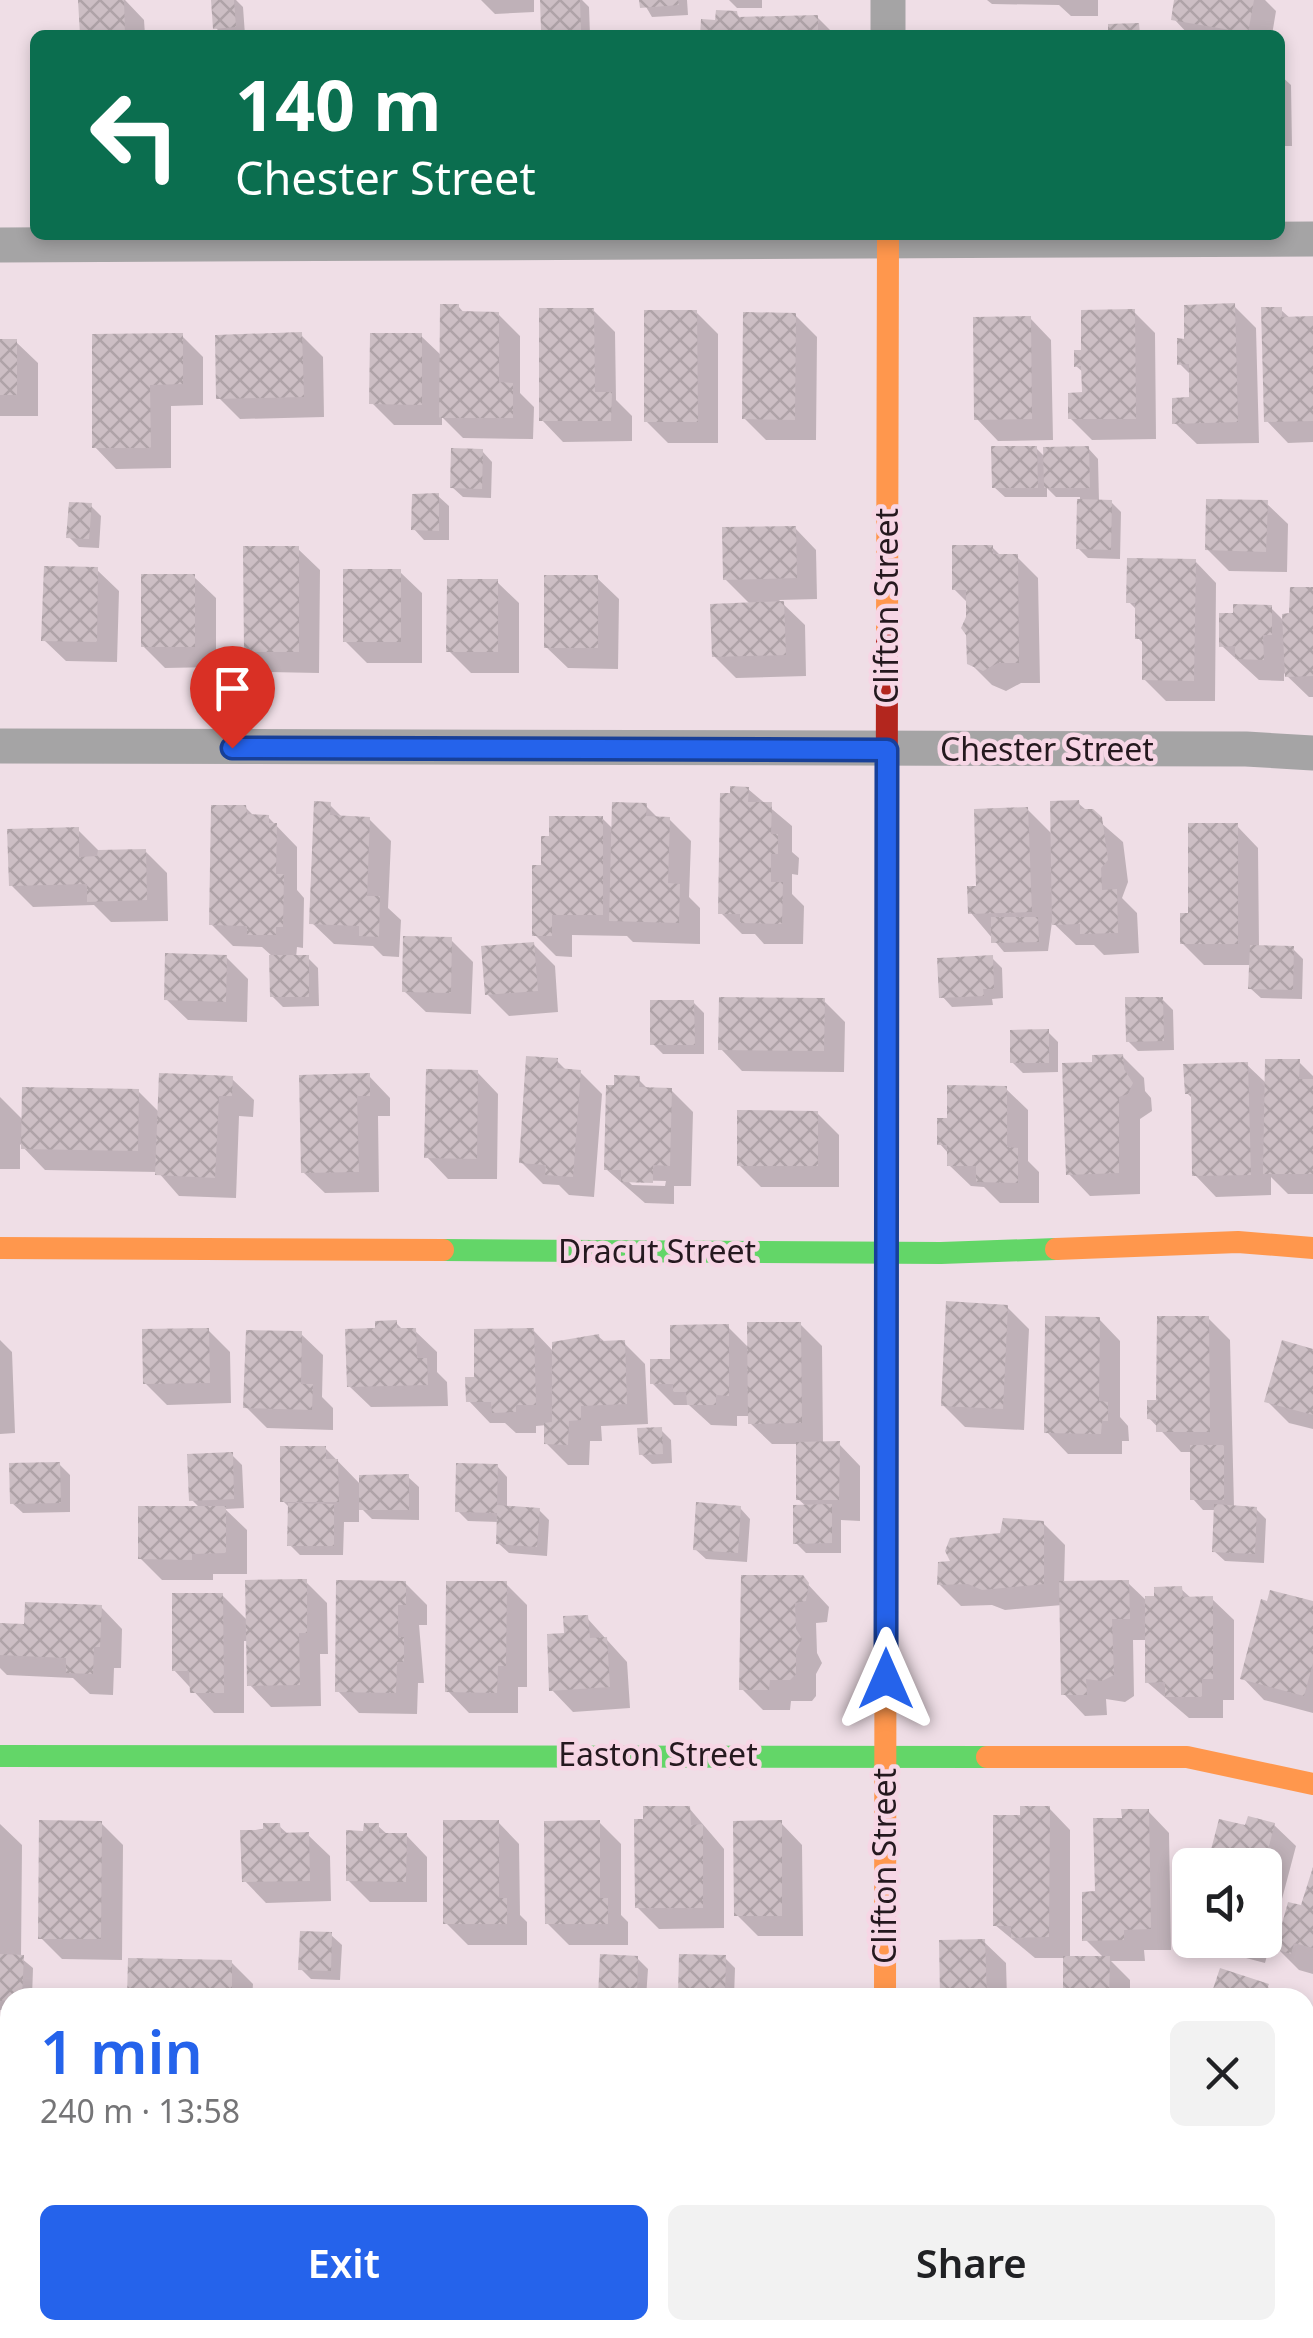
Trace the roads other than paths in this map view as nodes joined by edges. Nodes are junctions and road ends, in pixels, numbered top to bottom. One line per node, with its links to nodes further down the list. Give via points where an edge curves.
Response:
1 (888, 0): 2 (street)
2 (888, 30)
3 (1285, 239): 4 (street)
4 (1313, 239)
5 (740, 240): 7 (street)
6 (888, 240): 9 (street, Clifton Street)
7 (0, 245)
8 (0, 746): 9 (street, Chester Street)
9 (887, 750): 10 (street, Chester Street); 13 (street, Clifton Street)
10 (1313, 754)
11 (0, 1248): 13 (street, Dracut Street)
12 (1313, 1248): 13 (street, Dracut Street, via 1238,1242)
13 (886, 1253): 15 (street, Clifton Street)
14 (0, 1756): 15 (street, Easton Street)
15 (885, 1757): 16 (street, Easton Street, via 1188,1756); 17 (street, Clifton Street)
16 (1313, 1784)
17 (885, 1988)

